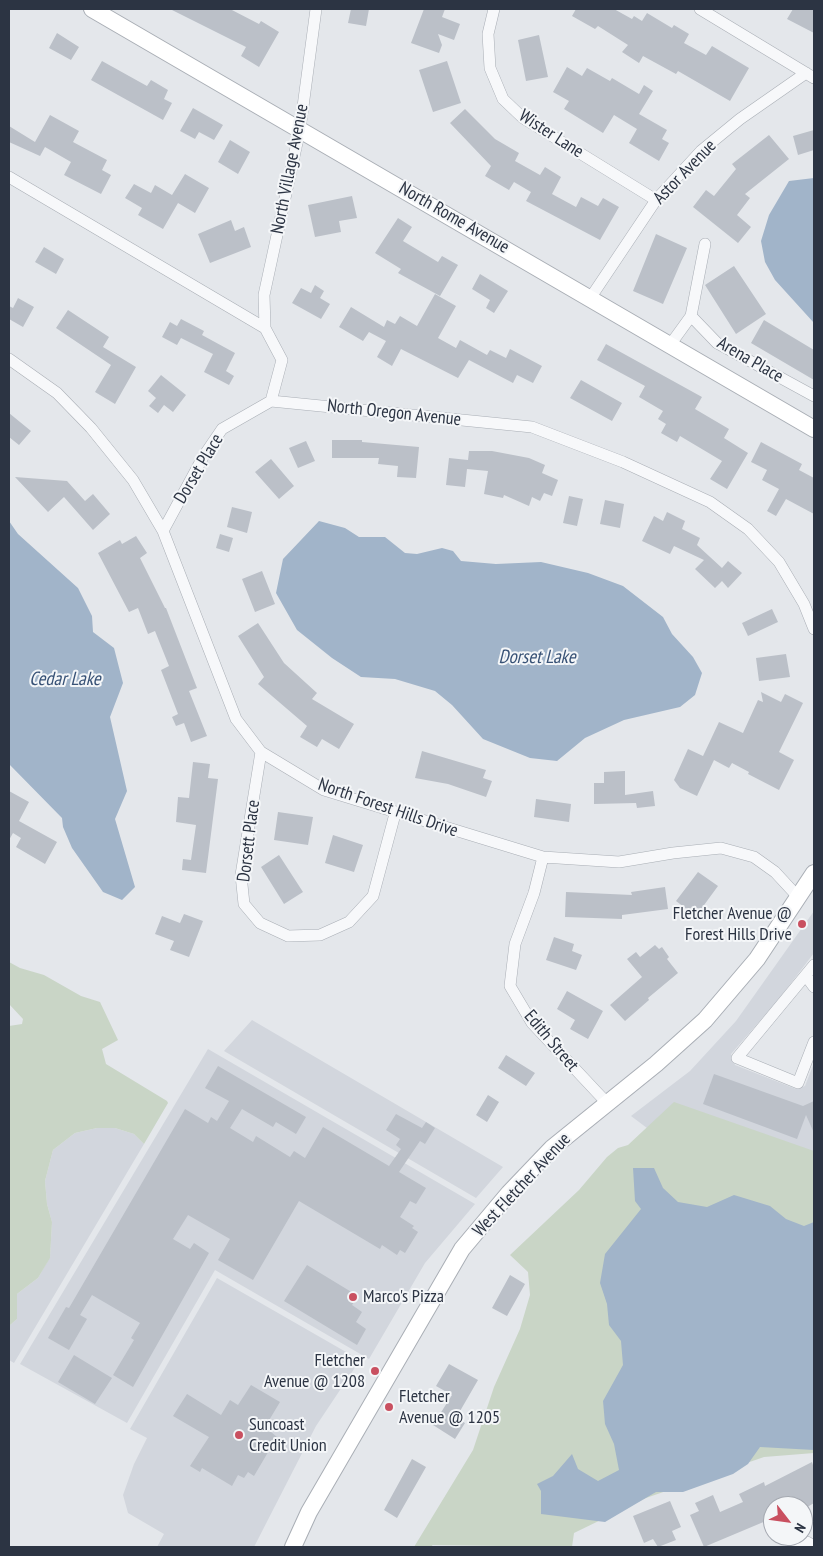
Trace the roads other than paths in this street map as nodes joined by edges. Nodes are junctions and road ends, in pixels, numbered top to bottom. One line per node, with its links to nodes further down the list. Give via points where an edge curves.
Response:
1 (92, 9): 6 (main road, North Rome Avenue)
2 (316, 9): 6 (street, North Village Avenue)
3 (494, 9): 8 (street, Wister Lane, via 488,34 490,68 503,99 522,118)
4 (700, 9): 5 (street)
5 (810, 76): 8 (street, Astor Avenue, via 740,119 701,151)
6 (300, 130): 10 (main road, North Rome Avenue); 12 (street, North Village Avenue, via 264,295)
7 (9, 177): 12 (street)
8 (656, 200): 10 (street, Astor Avenue)
9 (705, 244): 11 (street)
10 (591, 297): 13 (main road, North Rome Avenue)
11 (691, 316): 13 (street); 15 (street, Arena Place, via 717,343)
12 (265, 328): 16 (street, via 282,360)
13 (670, 345): 17 (main road, North Rome Avenue)
14 (9, 359): 18 (street, North Forest Hills Drive, via 56,393 91,428 132,480)
15 (814, 396)
16 (271, 400): 18 (street, Dorset Place, via 222,429); 19 (street, North Oregon Avenue, via 532,427 623,462 710,502 748,529 778,562 804,604)
17 (814, 429)
18 (163, 531): 20 (street, North Forest Hills Drive, via 236,719)
19 (814, 629)
20 (261, 752): 21 (street, North Forest Hills Drive, via 324,790); 21 (street, Dorsett Place, via 241,875 244,904 260,923 288,936 320,935 349,922 373,896)
21 (395, 814): 22 (street, North Forest Hills Drive)
22 (544, 857): 24 (street, North Forest Hills Drive, via 619,862 721,848 754,857); 29 (street, Edith Street, via 515,944 510,986 532,1023)
23 (814, 873): 24 (main road, West Fletcher Avenue)
24 (799, 898): 29 (main road, West Fletcher Avenue, via 756,959 705,1020 656,1064)
25 (814, 965): 26 (street)
26 (806, 976): 27 (street); 28 (street, via 737,1058 798,1083)
27 (814, 987)
28 (814, 1042)
29 (606, 1102): 31 (main road, West Fletcher Avenue, via 552,1148 462,1249 309,1512)
30 (814, 1546): 32 (street, via 807,1542)
31 (293, 1547)
32 (794, 1547)

